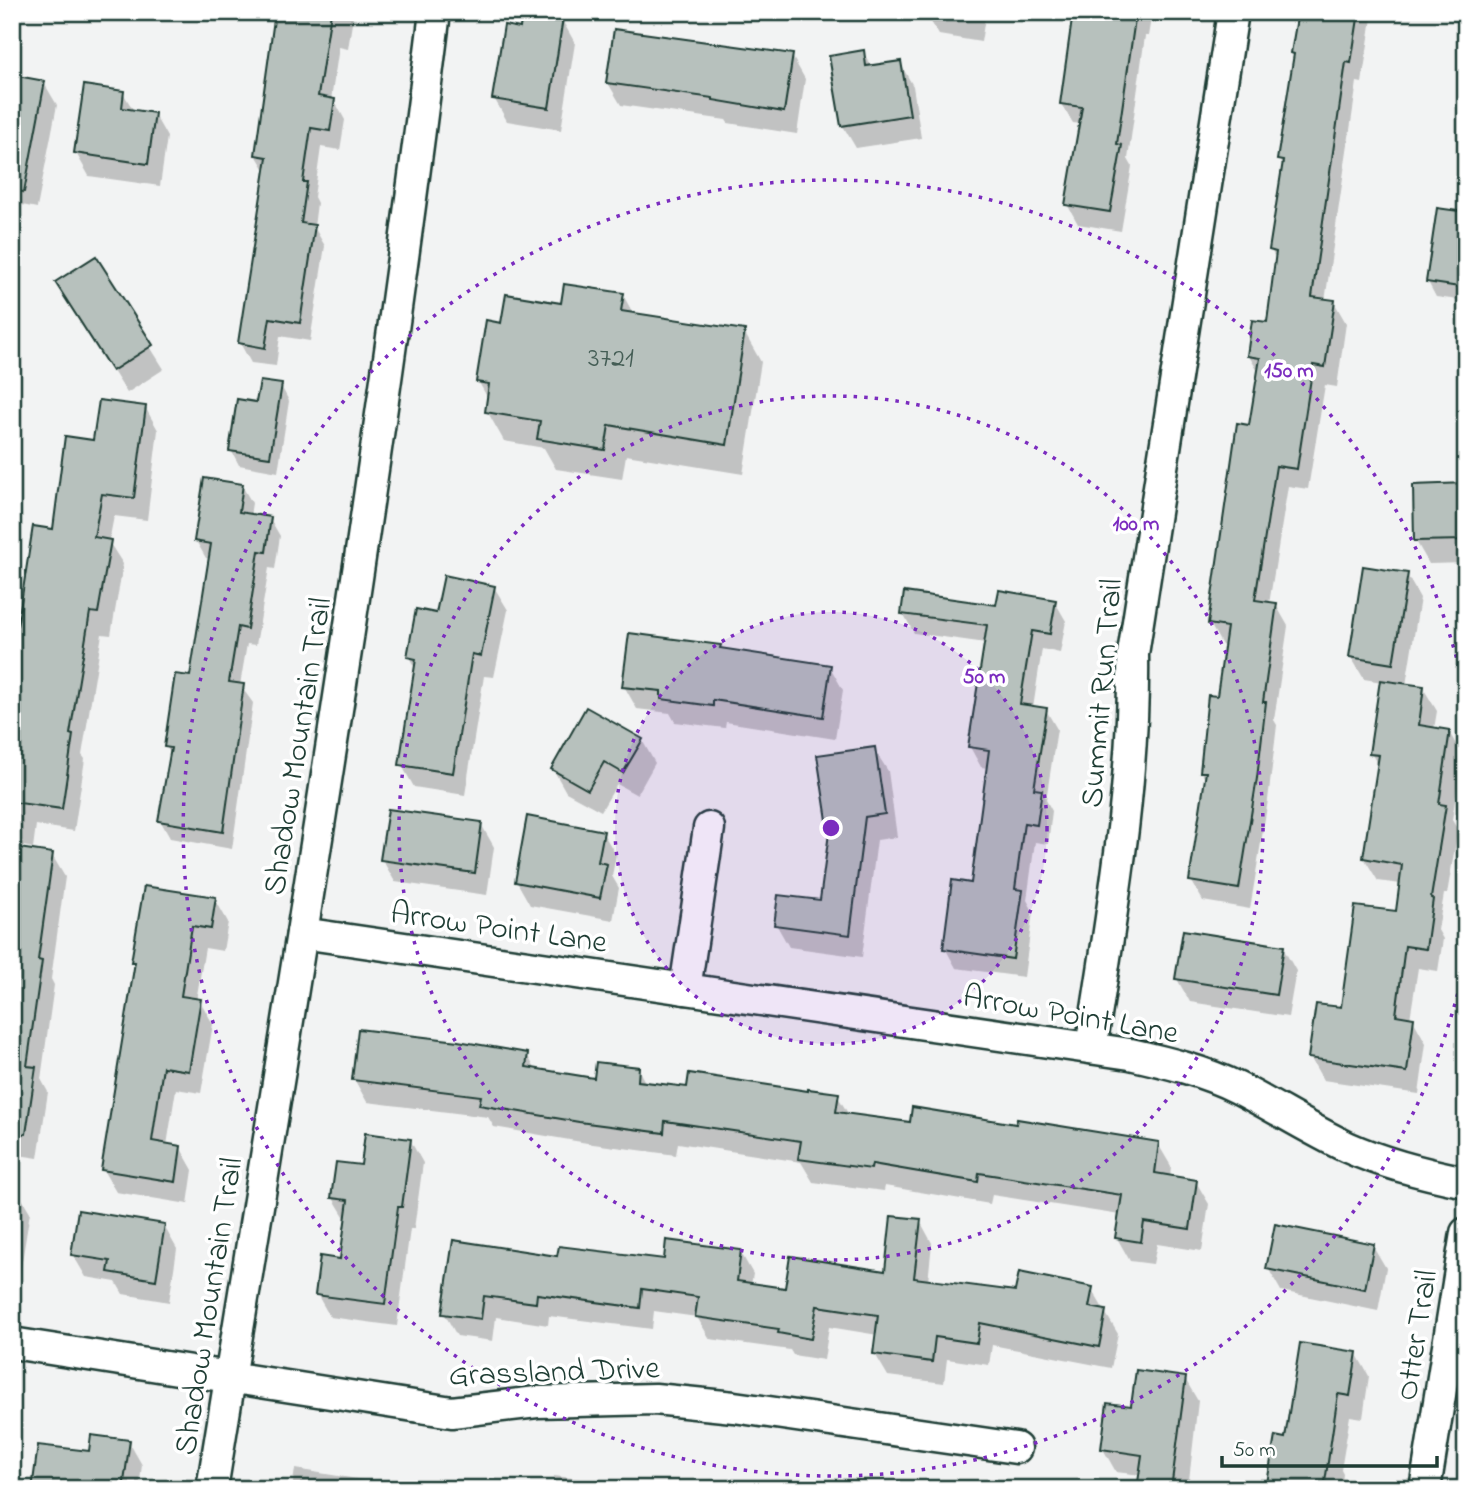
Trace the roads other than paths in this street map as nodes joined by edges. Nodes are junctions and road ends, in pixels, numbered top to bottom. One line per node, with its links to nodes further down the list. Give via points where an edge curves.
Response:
1 (435, 12): 4 (street, Shadow Mountain Trail, via 355,604)
2 (1234, 12): 6 (street, Summit Run Trail, via 1133,654 1128,796)
3 (709, 828): 5 (street)
4 (302, 933): 5 (street, Arrow Point Lane); 10 (street, Shadow Mountain Trail)
5 (685, 989): 6 (street, Arrow Point Lane)
6 (1091, 1048): 7 (street, Arrow Point Lane, via 1179,1065 1236,1087 1349,1148 1410,1170)
7 (1466, 1182)
8 (1466, 1233): 13 (street, Otter Trail)
9 (12, 1343): 10 (street, Grassland Drive)
10 (231, 1377): 11 (street, Grassland Drive, via 452,1412 537,1402 655,1398); 12 (street, Shadow Mountain Trail)
11 (1016, 1448)
12 (212, 1489)
13 (1425, 1489)

